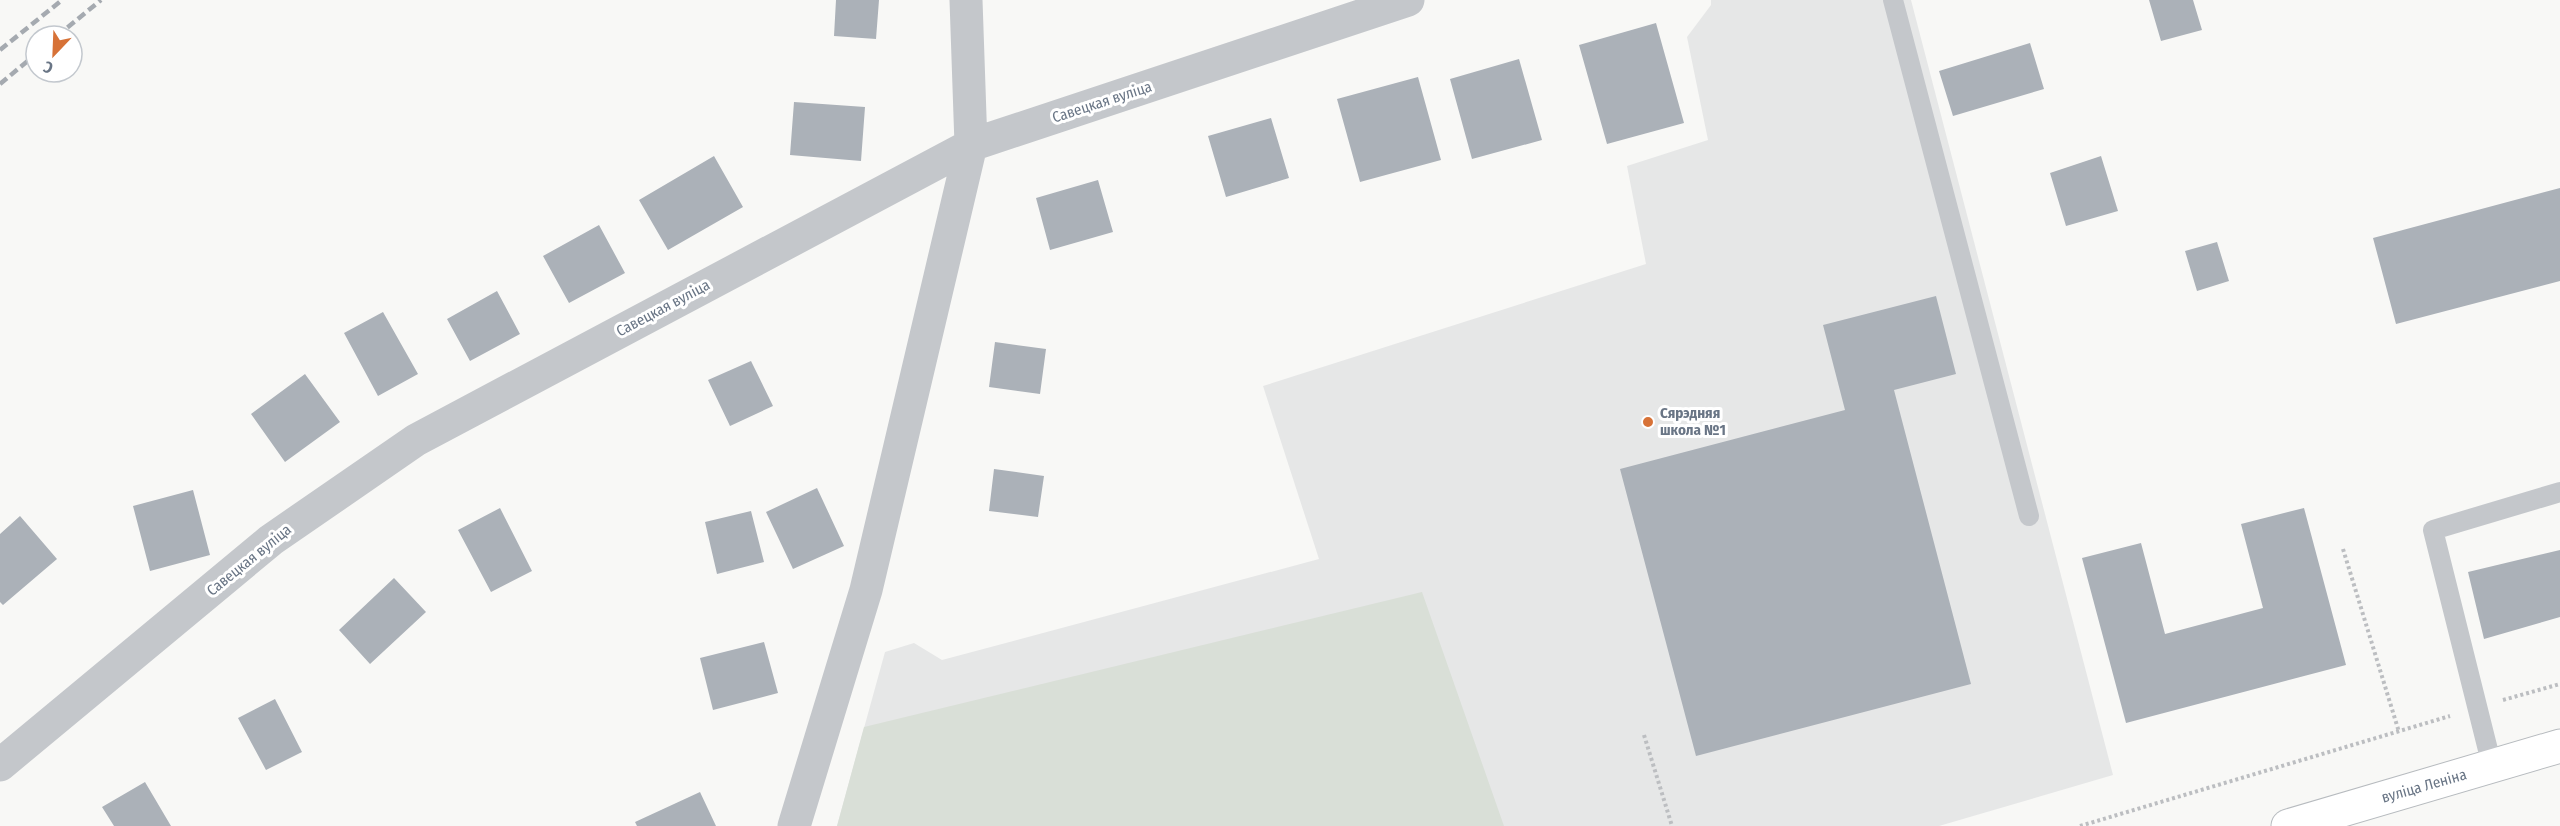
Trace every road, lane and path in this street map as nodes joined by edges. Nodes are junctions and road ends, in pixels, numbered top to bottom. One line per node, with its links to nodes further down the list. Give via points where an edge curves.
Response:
1 (966, 0): 4 (street)
2 (1408, 0): 4 (street, Савецкая вуліца)
3 (1893, 0): 6 (lane)
4 (971, 145): 13 (street, Савецкая вуліца, via 416,440 272,540); 15 (street, via 866,590)
5 (2560, 492): 9 (lane, via 2433,530)
6 (2029, 516)
7 (2343, 549): 10 (path)
8 (2560, 684): 9 (path)
9 (2478, 708): 10 (path); 14 (lane)
10 (2399, 732): 17 (path)
11 (1644, 735): 16 (path)
12 (2560, 746): 14 (main road, вуліца Леніна)
13 (0, 765)
14 (2492, 766): 18 (main road, вуліца Леніна)
15 (794, 826)
16 (1672, 826)
17 (2080, 826)
18 (2288, 826)

